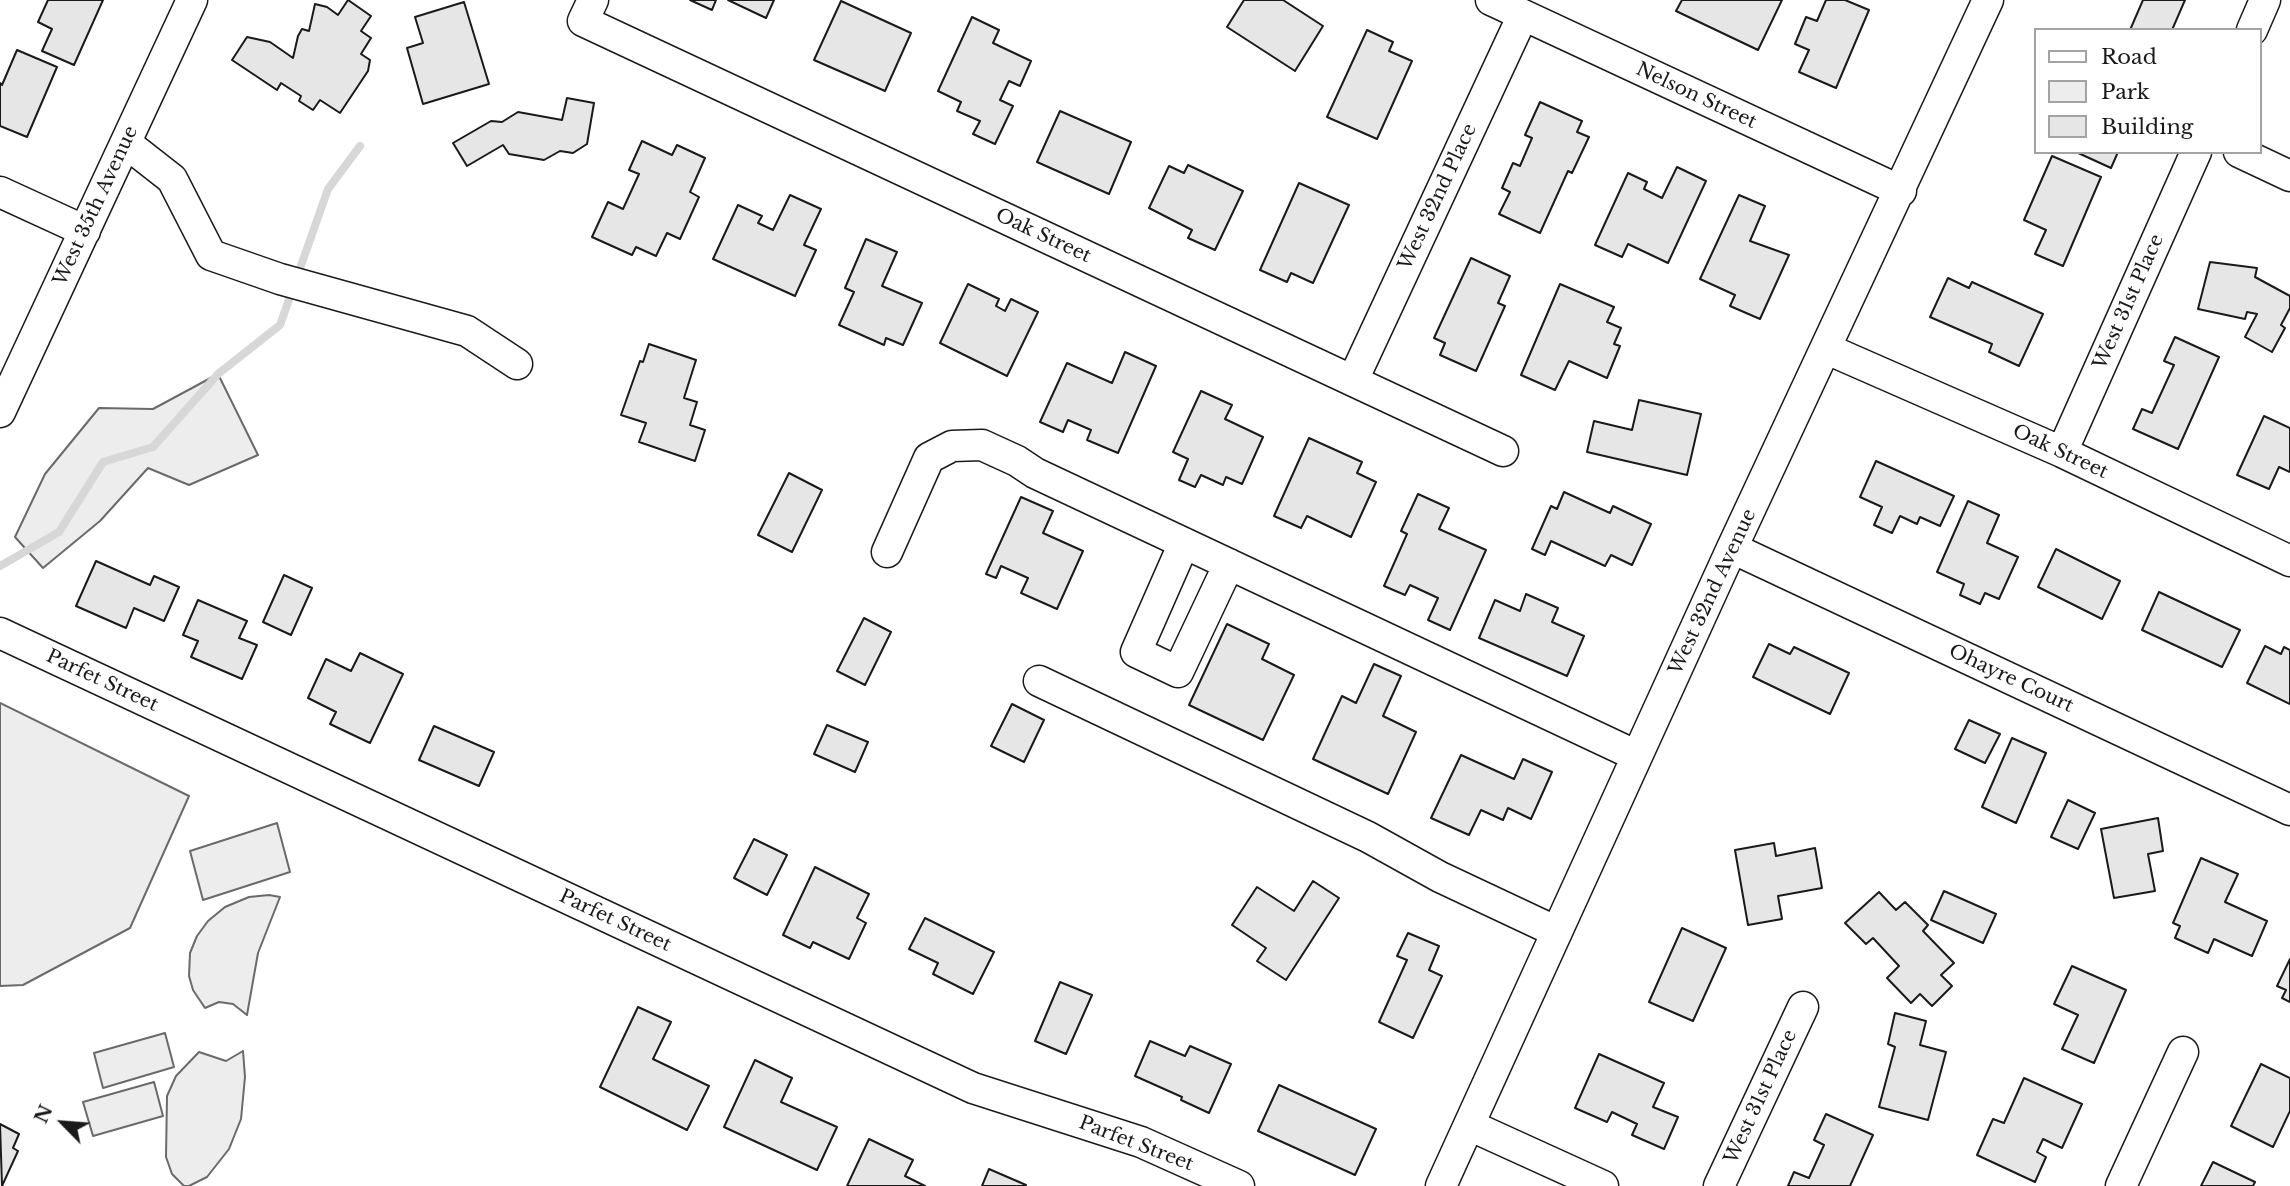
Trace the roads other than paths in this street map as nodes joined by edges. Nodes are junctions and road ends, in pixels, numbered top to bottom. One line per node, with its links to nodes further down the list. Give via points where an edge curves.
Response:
1 (192, 0): 8 (street, West 35th Avenue)
2 (1492, 0): 6 (street, Nelson Street)
3 (1988, 0): 12 (street, West 32nd Avenue)
4 (2265, 0): 7 (street)
5 (588, 11): 17 (street, Oak Street)
6 (1523, 15): 12 (street, Nelson Street); 17 (street, West 32nd Place)
7 (2253, 28)
8 (126, 143): 14 (street, West 35th Avenue); 16 (street, via 172,179 211,255 467,331)
9 (2195, 154): 20 (street, West 31st Place)
10 (2243, 154): 11 (street)
11 (2290, 176)
12 (1901, 191): 15 (street, West 32nd Avenue)
13 (0, 192): 14 (street)
14 (85, 231): 18 (street, West 35th Avenue)
15 (1827, 349): 20 (street, Oak Street); 22 (street, West 32nd Avenue)
16 (517, 365)
17 (1353, 380): 19 (street, Oak Street)
18 (0, 412)
19 (1503, 451)
20 (2062, 452): 24 (street, Oak Street)
21 (1184, 543): 23 (street, via 982,445 952,446 929,458); 25 (street); 25 (street, via 1136,652 1167,667 1178,672)
22 (1732, 548): 28 (street, West 32nd Avenue); 29 (street, Ohayre Court)
23 (887, 552)
24 (2290, 561)
25 (1229, 564): 28 (street)
26 (0, 633): 34 (street, Parfet Street, via 973,1088 1141,1142)
27 (1039, 681): 30 (street)
28 (1637, 756): 30 (street, West 32nd Avenue)
29 (2290, 810)
30 (1558, 932): 33 (street, West 32nd Avenue)
31 (1803, 1007): 37 (street, West 31st Place)
32 (2183, 1052): 38 (street)
33 (1469, 1125): 35 (street, West 32nd Avenue); 36 (street)
34 (1239, 1186)
35 (1441, 1186)
36 (1603, 1186)
37 (1719, 1186)
38 (2121, 1186)

